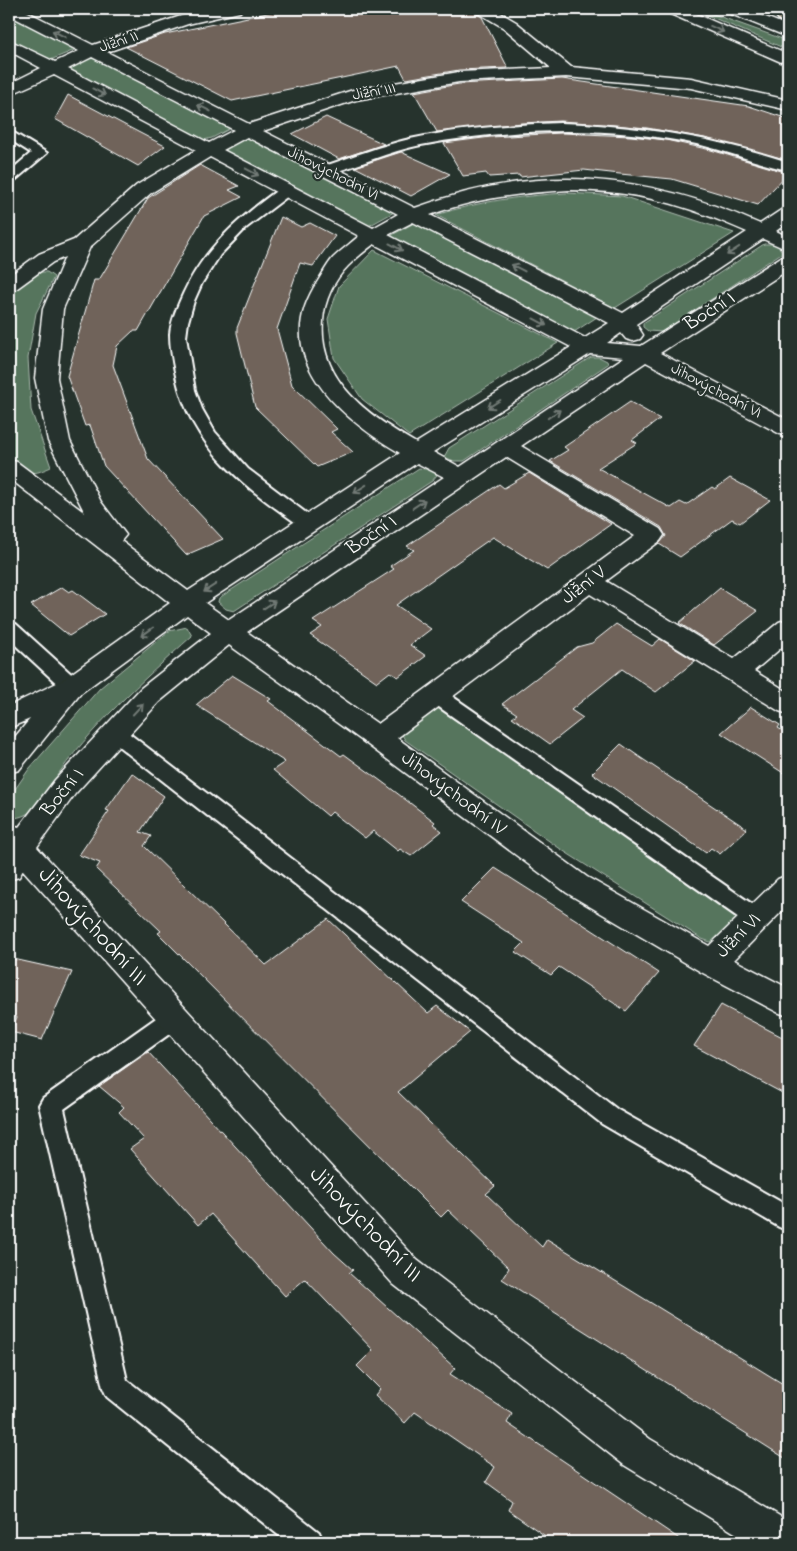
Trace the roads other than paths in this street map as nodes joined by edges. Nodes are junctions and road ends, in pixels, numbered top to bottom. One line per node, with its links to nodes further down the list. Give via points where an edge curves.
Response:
1 (10, 9): 10 (street, Jihovýchodní VI, one-way to 1)
2 (234, 9): 10 (street, Jižní II, via 184,20)
3 (484, 9): 13 (street, via 510,25)
4 (672, 9): 11 (street, one-way to 11)
5 (732, 9): 8 (street)
6 (778, 9): 7 (highway)
7 (788, 20)
8 (788, 32)
9 (9, 45): 12 (street, Jihovýchodní VI)
10 (92, 51): 12 (street, Jižní II); 16 (street, Jihovýchodní VI, one-way to 10)
11 (788, 60)
12 (53, 68): 14 (street, Jižní II); 18 (street, Jihovýchodní VI, one-way to 18)
13 (566, 72): 15 (street, Jižní III, via 691,83); 16 (street, Jižní III, via 459,78 353,95)
14 (9, 90)
15 (788, 105)
16 (247, 130): 18 (street, Jižní III); 20 (street, Jihovýchodní VI)
17 (9, 134): 21 (lane, via 40,153)
18 (209, 150): 22 (street, Jihovýchodní VI, one-way to 22); 27 (street, Jižní III, via 144,189)
19 (788, 166): 20 (lane, via 732,148 678,137 546,127 421,141)
20 (327, 170): 24 (street, Jihovýchodní VI)
21 (9, 178)
22 (287, 190): 26 (street, Jihovýchodní VI); 39 (lane, via 226,238 208,261 194,282 178,334 183,377 193,406 209,435 262,490)
23 (788, 214): 25 (street, Boční I)
24 (414, 215): 25 (street, via 458,200 507,190 574,184 606,185 689,201); 26 (street); 31 (street, Jihovýchodní VI, one-way to 24)
25 (762, 231): 28 (street); 31 (street, Boční I, one-way to 31)
26 (373, 235): 32 (street, Jihovýchodní VI, one-way to 32); 36 (street, via 338,264 323,285 314,306 315,356 326,380 347,403)
27 (81, 244): 30 (street, Jižní III, via 46,258); 40 (street, Jihovýchodní IV, via 53,309 46,378 59,441 91,505)
28 (788, 244)
29 (785, 267): 33 (street, Boční I)
30 (9, 285)
31 (624, 322): 32 (street, Boční I); 33 (street, Jihovýchodní VI)
32 (586, 347): 33 (street, Jihovýchodní VI); 36 (street, Boční I, one-way to 36)
33 (645, 353): 34 (street, Jihovýchodní VI); 35 (street, Boční I, one-way to 33)
34 (788, 429)
35 (506, 447): 38 (street, Boční I); 41 (street, Jižní V, via 652,534)
36 (416, 452): 38 (street); 39 (street, Boční I, one-way to 39)
37 (9, 467): 40 (street, Jihovýchodní IV)
38 (460, 476): 45 (street, Boční I, one-way to 38)
39 (308, 523): 42 (street, Boční I, one-way to 42)
40 (133, 561): 42 (street, Jihovýchodní IV)
41 (589, 582): 46 (street); 48 (street, Jižní V)
42 (187, 603): 45 (street, Jihovýchodní IV); 47 (street, Boční I, one-way to 47)
43 (788, 628): 46 (street)
44 (9, 629): 47 (lane)
45 (229, 632): 51 (street, Boční I, one-way to 45, via 150,695); 52 (street, Jihovýchodní IV)
46 (736, 672): 49 (street)
47 (72, 686): 50 (street); 53 (street, Boční I)
48 (436, 695): 52 (street, Jižní V); 56 (lane)
49 (788, 704)
50 (9, 718)
51 (115, 733): 54 (street, Boční I); 60 (lane, via 610,1117)
52 (378, 738): 57 (street, Jihovýchodní IV, via 577,886)
53 (9, 763)
54 (13, 850): 59 (street, Jihovýchodní III)
55 (788, 887): 56 (street, Jižní VI)
56 (757, 918): 57 (street, Jižní VI)
57 (712, 963): 58 (street, Jihovýchodní IV)
58 (788, 1003)
59 (174, 1018): 61 (lane, via 51,1105 116,1388); 62 (street, Jihovýchodní III, via 406,1272 637,1452)
60 (788, 1219)
61 (309, 1542)
62 (786, 1542)

